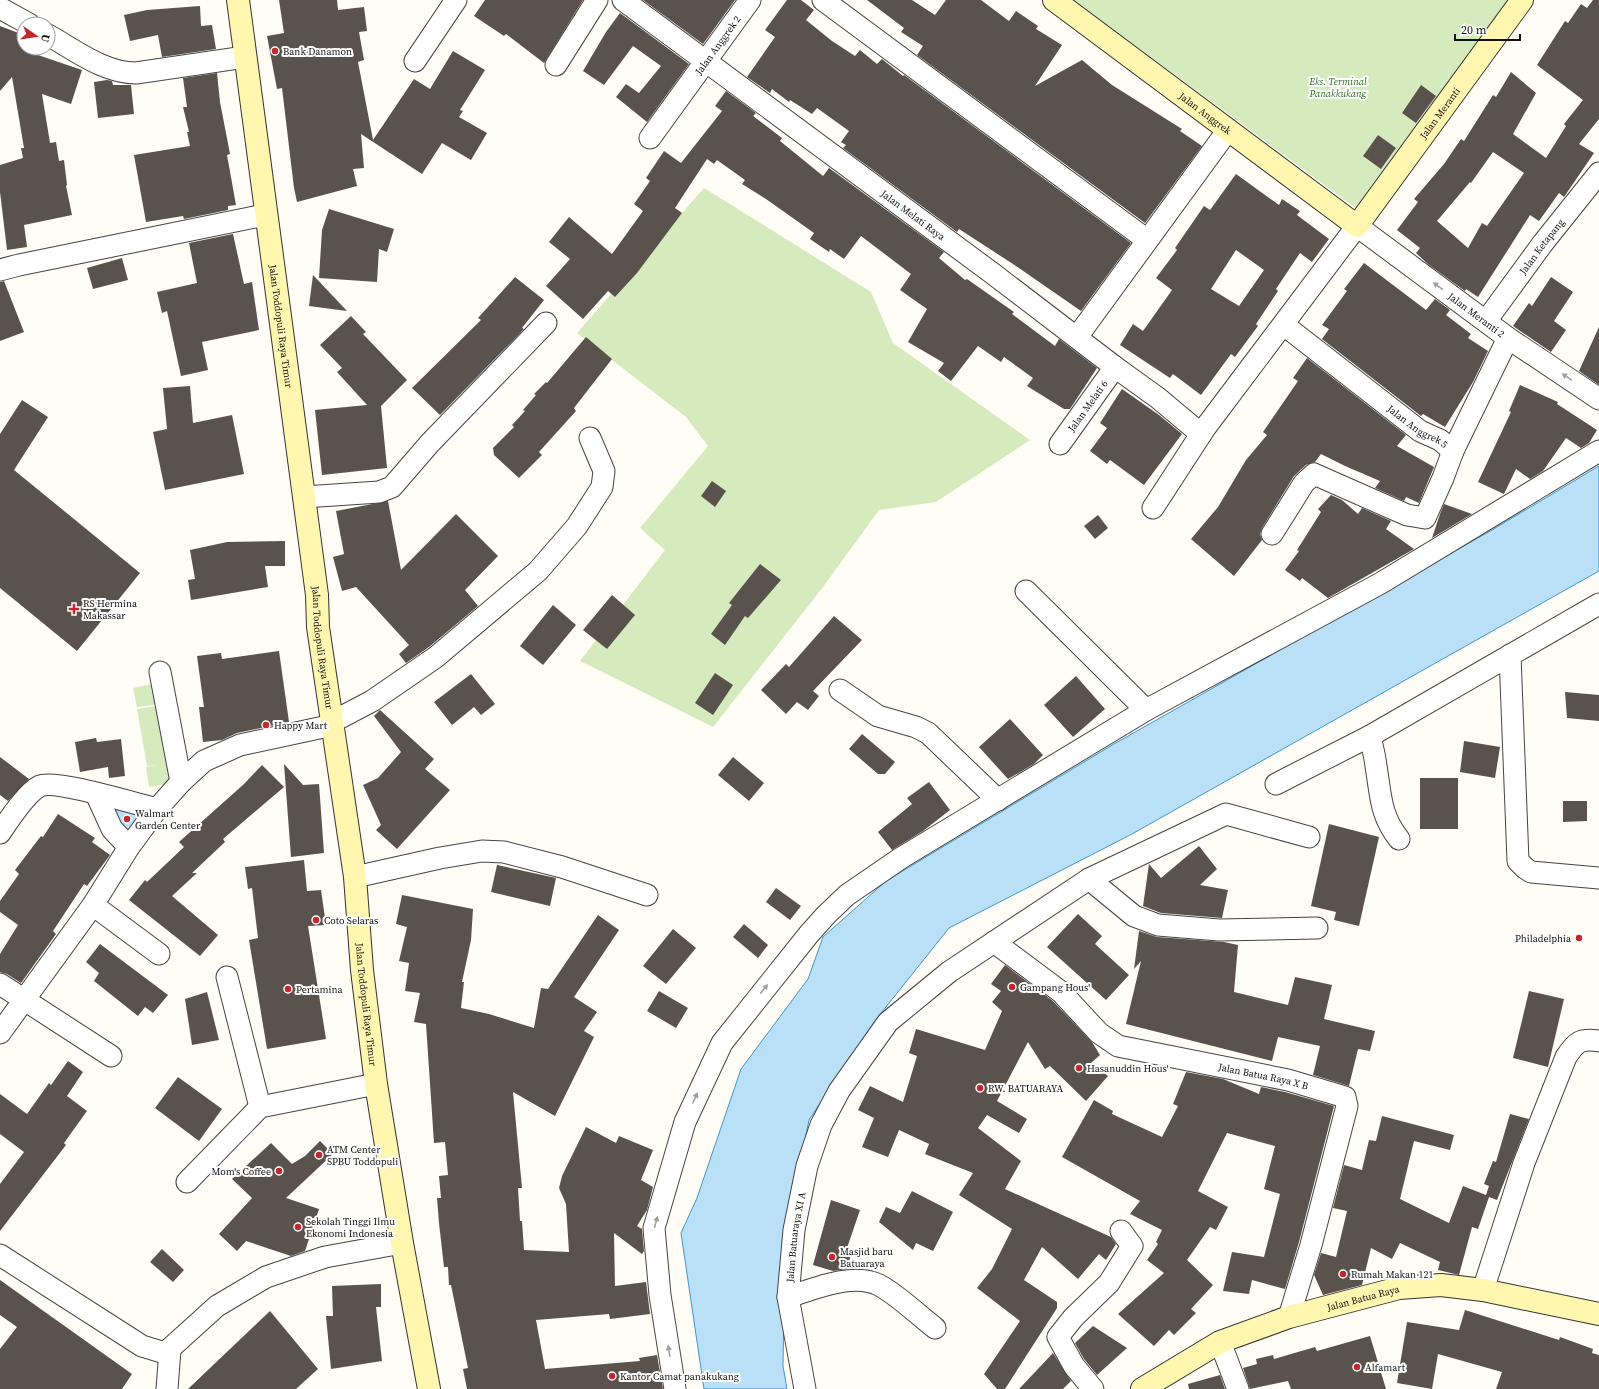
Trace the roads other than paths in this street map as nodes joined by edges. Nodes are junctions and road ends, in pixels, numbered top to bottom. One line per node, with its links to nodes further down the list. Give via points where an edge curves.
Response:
1 (238, 0): 12 (main road, Jalan Toddopuli Raya Timur)
2 (456, 0): 13 (street)
3 (597, 0): 15 (street)
4 (623, 0): 14 (street, Jalan Melati Raya)
5 (750, 0): 14 (street, Jalan Anggrek 2)
6 (823, 0): 22 (street)
7 (1054, 0): 16 (main road, Jalan Anggrek)
8 (1522, 0): 21 (main road, Jalan Meranti)
9 (0, 8): 10 (street)
10 (16, 17)
11 (56, 40): 12 (street, via 106,68 124,73)
12 (245, 57): 20 (main road, Jalan Toddopuli Raya Timur)
13 (416, 61)
14 (706, 62): 17 (street, Jalan Anggrek 2); 27 (street, Jalan Melati Raya)
15 (556, 65)
16 (1228, 130): 21 (main road, Jalan Anggrek); 22 (street)
17 (650, 138)
18 (1599, 173): 19 (street, Jalan Ketapang)
19 (1592, 189): 24 (street, Jalan Ketapang, via 1543,242)
20 (265, 215): 23 (street); 36 (main road, Jalan Toddopuli Raya Timur)
21 (1357, 226): 24 (street, Jalan Meranti 2, one-way to 21); 26 (street)
22 (1147, 240): 27 (street)
23 (0, 270)
24 (1486, 321): 28 (street, Jalan Meranti 2)
25 (546, 323): 36 (street, via 392,486 379,492)
26 (1284, 325): 31 (street); 34 (street, Jalan Anggrek 5, via 1420,431 1440,440)
27 (1077, 337): 29 (street, Jalan Melati Raya)
28 (1508, 338): 30 (street, Jalan Meranti 2, one-way to 28); 34 (street, Jalan Anggrek 5)
29 (1115, 368): 31 (street, Jalan Melati Raya, via 1158,398); 33 (street, Jalan Melati 6)
30 (1599, 399)
31 (1201, 434): 37 (street)
32 (590, 438): 45 (street, via 604,472 602,487 577,526 538,571 436,657 372,701)
33 (1060, 444)
34 (1453, 451): 38 (street, via 1425,518 1407,515 1314,474 1304,483)
35 (1599, 451): 44 (street, via 1381,583)
36 (304, 497): 45 (main road, Jalan Toddopuli Raya Timur, via 318,627)
37 (1153, 508)
38 (1272, 534)
39 (1026, 591): 44 (street)
40 (1599, 604): 41 (street)
41 (1510, 655): 46 (street); 59 (street, via 1518,860 1531,872)
42 (160, 672): 47 (street)
43 (840, 690): 52 (street, via 878,716 916,727 928,734)
44 (1146, 710): 52 (street)
45 (332, 724): 48 (street, via 240,745); 58 (main road, Jalan Toddopuli Raya Timur)
46 (1370, 736): 50 (street); 56 (street, via 1381,807 1389,826)
47 (173, 740): 48 (street, via 193,755); 49 (street)
48 (207, 759): 49 (street)
49 (181, 782): 53 (street)
50 (1276, 784)
51 (96, 794): 53 (street); 54 (street, via 54,784 40,786); 57 (street, via 112,829)
52 (998, 800): 87 (street, one-way to 52, via 660,1296 654,1228 685,1122 722,1043 809,934 847,895 901,858)
53 (157, 809): 57 (street)
54 (1, 828)
55 (1309, 838): 60 (street, Jalan Batuaraya XI A, via 1226,814)
56 (1399, 839)
57 (129, 847): 62 (street)
58 (355, 877): 61 (street, via 447,856 482,851 504,852 562,867); 72 (main road, Jalan Toddopuli Raya Timur, via 362,970)
59 (1599, 878)
60 (1089, 879): 63 (street, via 1134,916 1158,925 1219,930); 64 (street, Jalan Batuaraya XI A)
61 (646, 895)
62 (93, 905): 65 (street); 68 (street)
63 (1317, 928)
64 (994, 942): 79 (street, Jalan Batuaraya XI A, via 949,972 888,1022 839,1091 821,1125 807,1166 794,1230); 81 (street, Jalan Batua Raya X B, via 1061,992 1099,1033 1118,1046 1288,1080 1345,1097 1347,1106 1311,1245)
65 (159, 954)
66 (227, 977): 73 (street)
67 (0, 984): 68 (street)
68 (24, 1000): 69 (street); 71 (street)
69 (0, 1033)
70 (1599, 1041): 78 (street, via 1584,1040 1575,1044 1566,1057 1524,1163)
71 (111, 1056)
72 (376, 1084): 73 (street); 76 (main road, Jalan Toddopuli Raya Timur)
73 (260, 1107): 74 (street)
74 (187, 1182)
75 (1121, 1231): 89 (street, via 1132,1246 1109,1283 1058,1337 1074,1366)
76 (402, 1242): 84 (street, via 325,1257 266,1277 217,1306); 86 (main road, Jalan Toddopuli Raya Timur)
77 (0, 1255): 84 (street, via 142,1346 160,1353)
78 (1483, 1290): 80 (main road, Jalan Batua Raya); 81 (main road, Jalan Batua Raya, via 1441,1285 1399,1288)
79 (788, 1297): 82 (street, via 831,1283 866,1281 879,1285); 88 (street, Jalan Batuaraya XI A)
80 (1599, 1314)
81 (1288, 1316): 83 (main road, Jalan Batua Raya)
82 (935, 1328)
83 (1220, 1342): 90 (main road, Jalan Batua Raya); 91 (street)
84 (170, 1350): 85 (street)
85 (167, 1389)
86 (429, 1389)
87 (675, 1389)
88 (805, 1389)
89 (1093, 1389)
90 (1142, 1389)
91 (1238, 1389)

